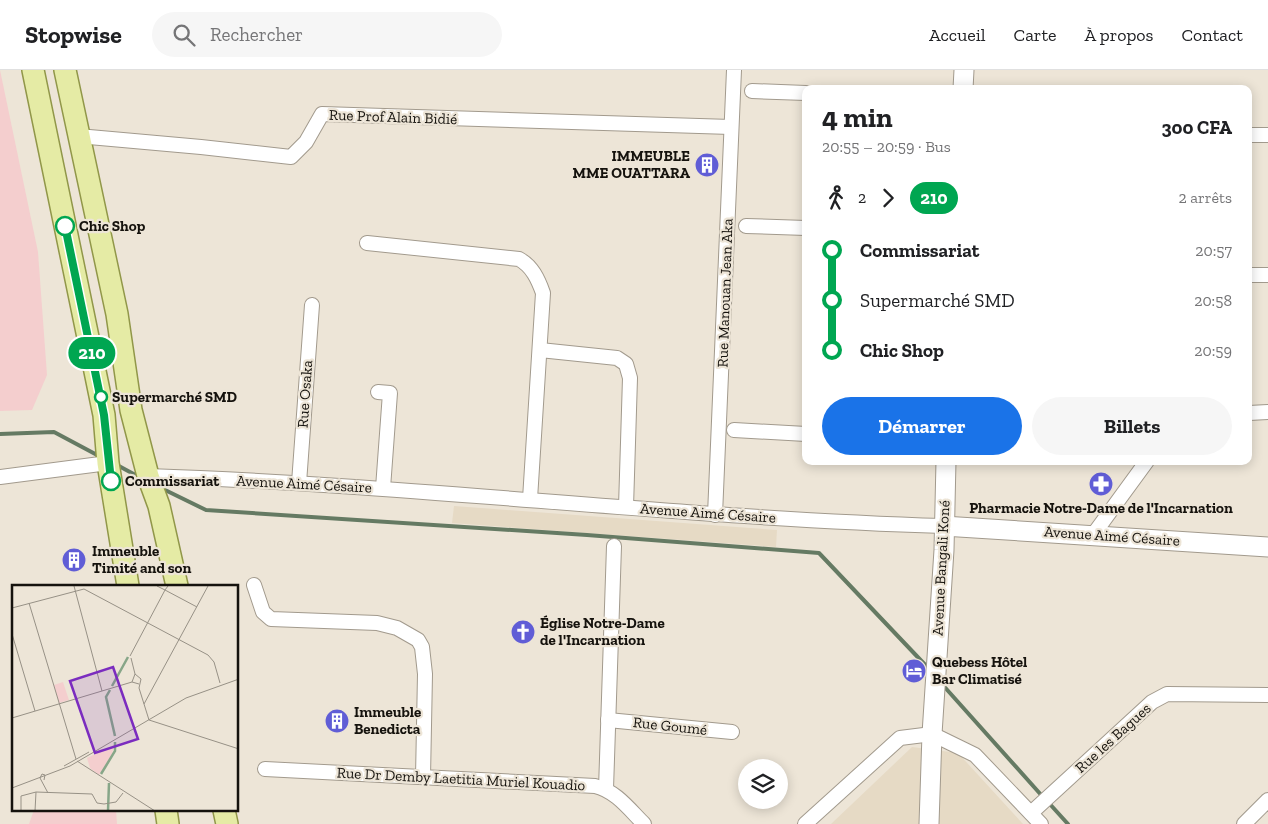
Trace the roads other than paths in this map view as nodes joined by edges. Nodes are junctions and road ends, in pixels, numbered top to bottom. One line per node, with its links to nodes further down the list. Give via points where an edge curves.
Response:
1 (34, 70): 24 (main road, via 104,415)
2 (65, 70): 11 (main road)
3 (734, 70): 8 (street, Rue Manouan Jean Aka)
4 (964, 70): 5 (street)
5 (963, 85)
6 (752, 91): 7 (street)
7 (802, 93)
8 (731, 127): 11 (street, Rue Prof Alain Bidié, via 322,114 306,142 291,158); 33 (street, Rue Manouan Jean Aka)
9 (1252, 134): 10 (street)
10 (1268, 135)
11 (78, 136): 27 (main road, via 116,314 131,410)
12 (746, 226): 13 (street)
13 (802, 228)
14 (367, 243): 18 (street, via 519,258 527,263 543,293)
15 (1252, 274): 16 (street)
16 (1268, 275)
17 (312, 305): 29 (street, Rue Osaka)
18 (540, 350): 31 (street); 32 (street, via 617,358 626,364 630,378)
19 (378, 392): 30 (street, via 390,393)
20 (1268, 412): 21 (street)
21 (1252, 413)
22 (734, 430): 23 (street)
23 (802, 434)
24 (108, 463): 28 (street); 39 (main road)
25 (946, 465): 34 (street, Avenue Bangali Koné)
26 (1144, 465): 35 (street)
27 (148, 476): 29 (street, Avenue Aimé Césaire); 40 (main road, via 159,506)
28 (0, 477)
29 (299, 483): 30 (street, Avenue Aimé Césaire)
30 (383, 488): 31 (street, Avenue Aimé Césaire)
31 (530, 499): 32 (street, Avenue Aimé Césaire)
32 (626, 507): 33 (street, Avenue Aimé Césaire)
33 (715, 515): 34 (street, Avenue Aimé Césaire)
34 (944, 526): 35 (street, Avenue Aimé Césaire); 44 (street, Avenue Bangali Koné)
35 (1093, 535): 37 (street, Avenue Aimé Césaire)
36 (614, 546): 42 (street)
37 (1268, 546)
38 (254, 584): 46 (street, via 264,612 271,619 376,623 397,628 418,640 422,647 425,674)
39 (128, 585)
40 (177, 585)
41 (1268, 696): 49 (street, Rue les Bagues, via 1167,694 1152,702)
42 (608, 720): 43 (street, Rue Goumé); 47 (street)
43 (732, 732)
44 (932, 734): 49 (street, via 975,755); 51 (street, via 900,738); 52 (street, Avenue Bangali Koné)
45 (265, 769): 46 (street, Rue Dr Demby Laetitia Muriel Kouadio)
46 (423, 777): 47 (street, Rue Dr Demby Laetitia Muriel Kouadio, via 583,784)
47 (606, 788): 50 (street, Rue Dr Demby Laetitia Muriel Kouadio)
48 (1268, 800): 54 (street)
49 (1031, 813): 53 (street)
50 (644, 824)
51 (805, 824)
52 (929, 824)
53 (1041, 824)
54 (1244, 824)

